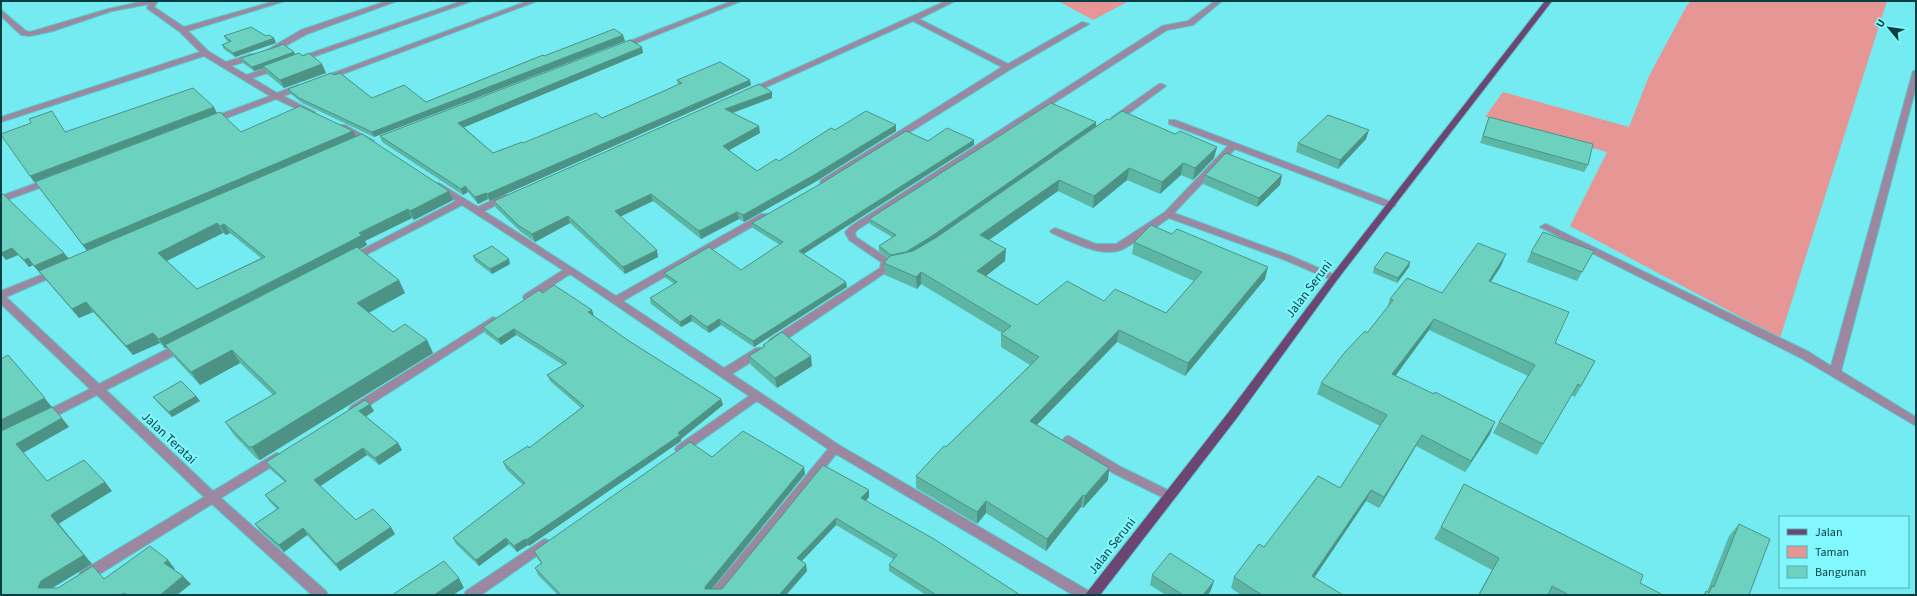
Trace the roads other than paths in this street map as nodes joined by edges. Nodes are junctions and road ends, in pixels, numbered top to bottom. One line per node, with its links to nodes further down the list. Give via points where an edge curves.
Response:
1 (153, 1): 10 (street, via 110,10 74,23 30,34 24,33); 13 (street, via 150,8)
2 (282, 1): 13 (street)
3 (394, 1): 16 (street, via 304,32 278,47)
4 (469, 1): 19 (street)
5 (534, 1): 22 (street)
6 (738, 1): 14 (street)
7 (952, 1): 11 (street)
8 (1219, 1): 53 (street, via 1190,23 1158,31 850,232 852,238 890,264 879,274)
9 (1549, 1): 36 (main road, Jalan Seruni)
10 (1, 12)
11 (914, 19): 17 (street); 21 (street)
12 (1085, 24): 17 (street)
13 (183, 30): 15 (street)
14 (612, 50)
15 (205, 53): 16 (street); 24 (street)
16 (225, 65): 19 (street)
17 (1008, 67): 33 (street)
18 (1916, 73): 52 (street)
19 (245, 78): 22 (street)
20 (1162, 86): 28 (street)
21 (741, 94)
22 (276, 96): 23 (street); 27 (street)
23 (318, 116)
24 (1, 120)
25 (332, 122): 29 (street, via 375,142)
26 (1172, 122): 30 (street)
27 (202, 124)
28 (1103, 128)
29 (352, 145)
30 (1233, 146): 36 (street, via 1363,195); 40 (street)
31 (60, 177): 35 (street)
32 (430, 180): 37 (street)
33 (819, 185)
34 (514, 194): 38 (street)
35 (1, 199)
36 (1395, 200): 46 (main road, Jalan Seruni)
37 (463, 201): 38 (street); 43 (street)
38 (479, 210): 45 (street)
39 (772, 212): 48 (street)
40 (1168, 214): 42 (street, via 1119,247 1111,249 1101,248); 46 (street)
41 (1545, 227): 52 (street)
42 (1055, 231)
43 (344, 263)
44 (67, 267): 47 (street)
45 (570, 270): 48 (street); 49 (street)
46 (1334, 278): 63 (main road, Jalan Seruni)
47 (1, 296): 54 (street, Jalan Teratai)
48 (616, 300): 53 (street)
49 (518, 304)
50 (505, 313): 56 (street)
51 (190, 343): 54 (street)
52 (1835, 372): 58 (street)
53 (725, 374): 55 (street)
54 (98, 390): 57 (street); 64 (street, Jalan Teratai)
55 (758, 395): 60 (street); 62 (street)
56 (346, 414)
57 (36, 422)
58 (1916, 422)
59 (1068, 440): 63 (street, via 1122,472)
60 (835, 448): 69 (street); 70 (street)
61 (286, 452): 64 (street)
62 (673, 454)
63 (1170, 496): 71 (main road, Jalan Seruni)
64 (212, 498): 66 (street); 67 (street, Jalan Teratai)
65 (556, 536): 68 (street)
66 (74, 583)
67 (321, 595)
68 (471, 595)
69 (715, 595)
70 (1084, 595)
71 (1092, 595)

